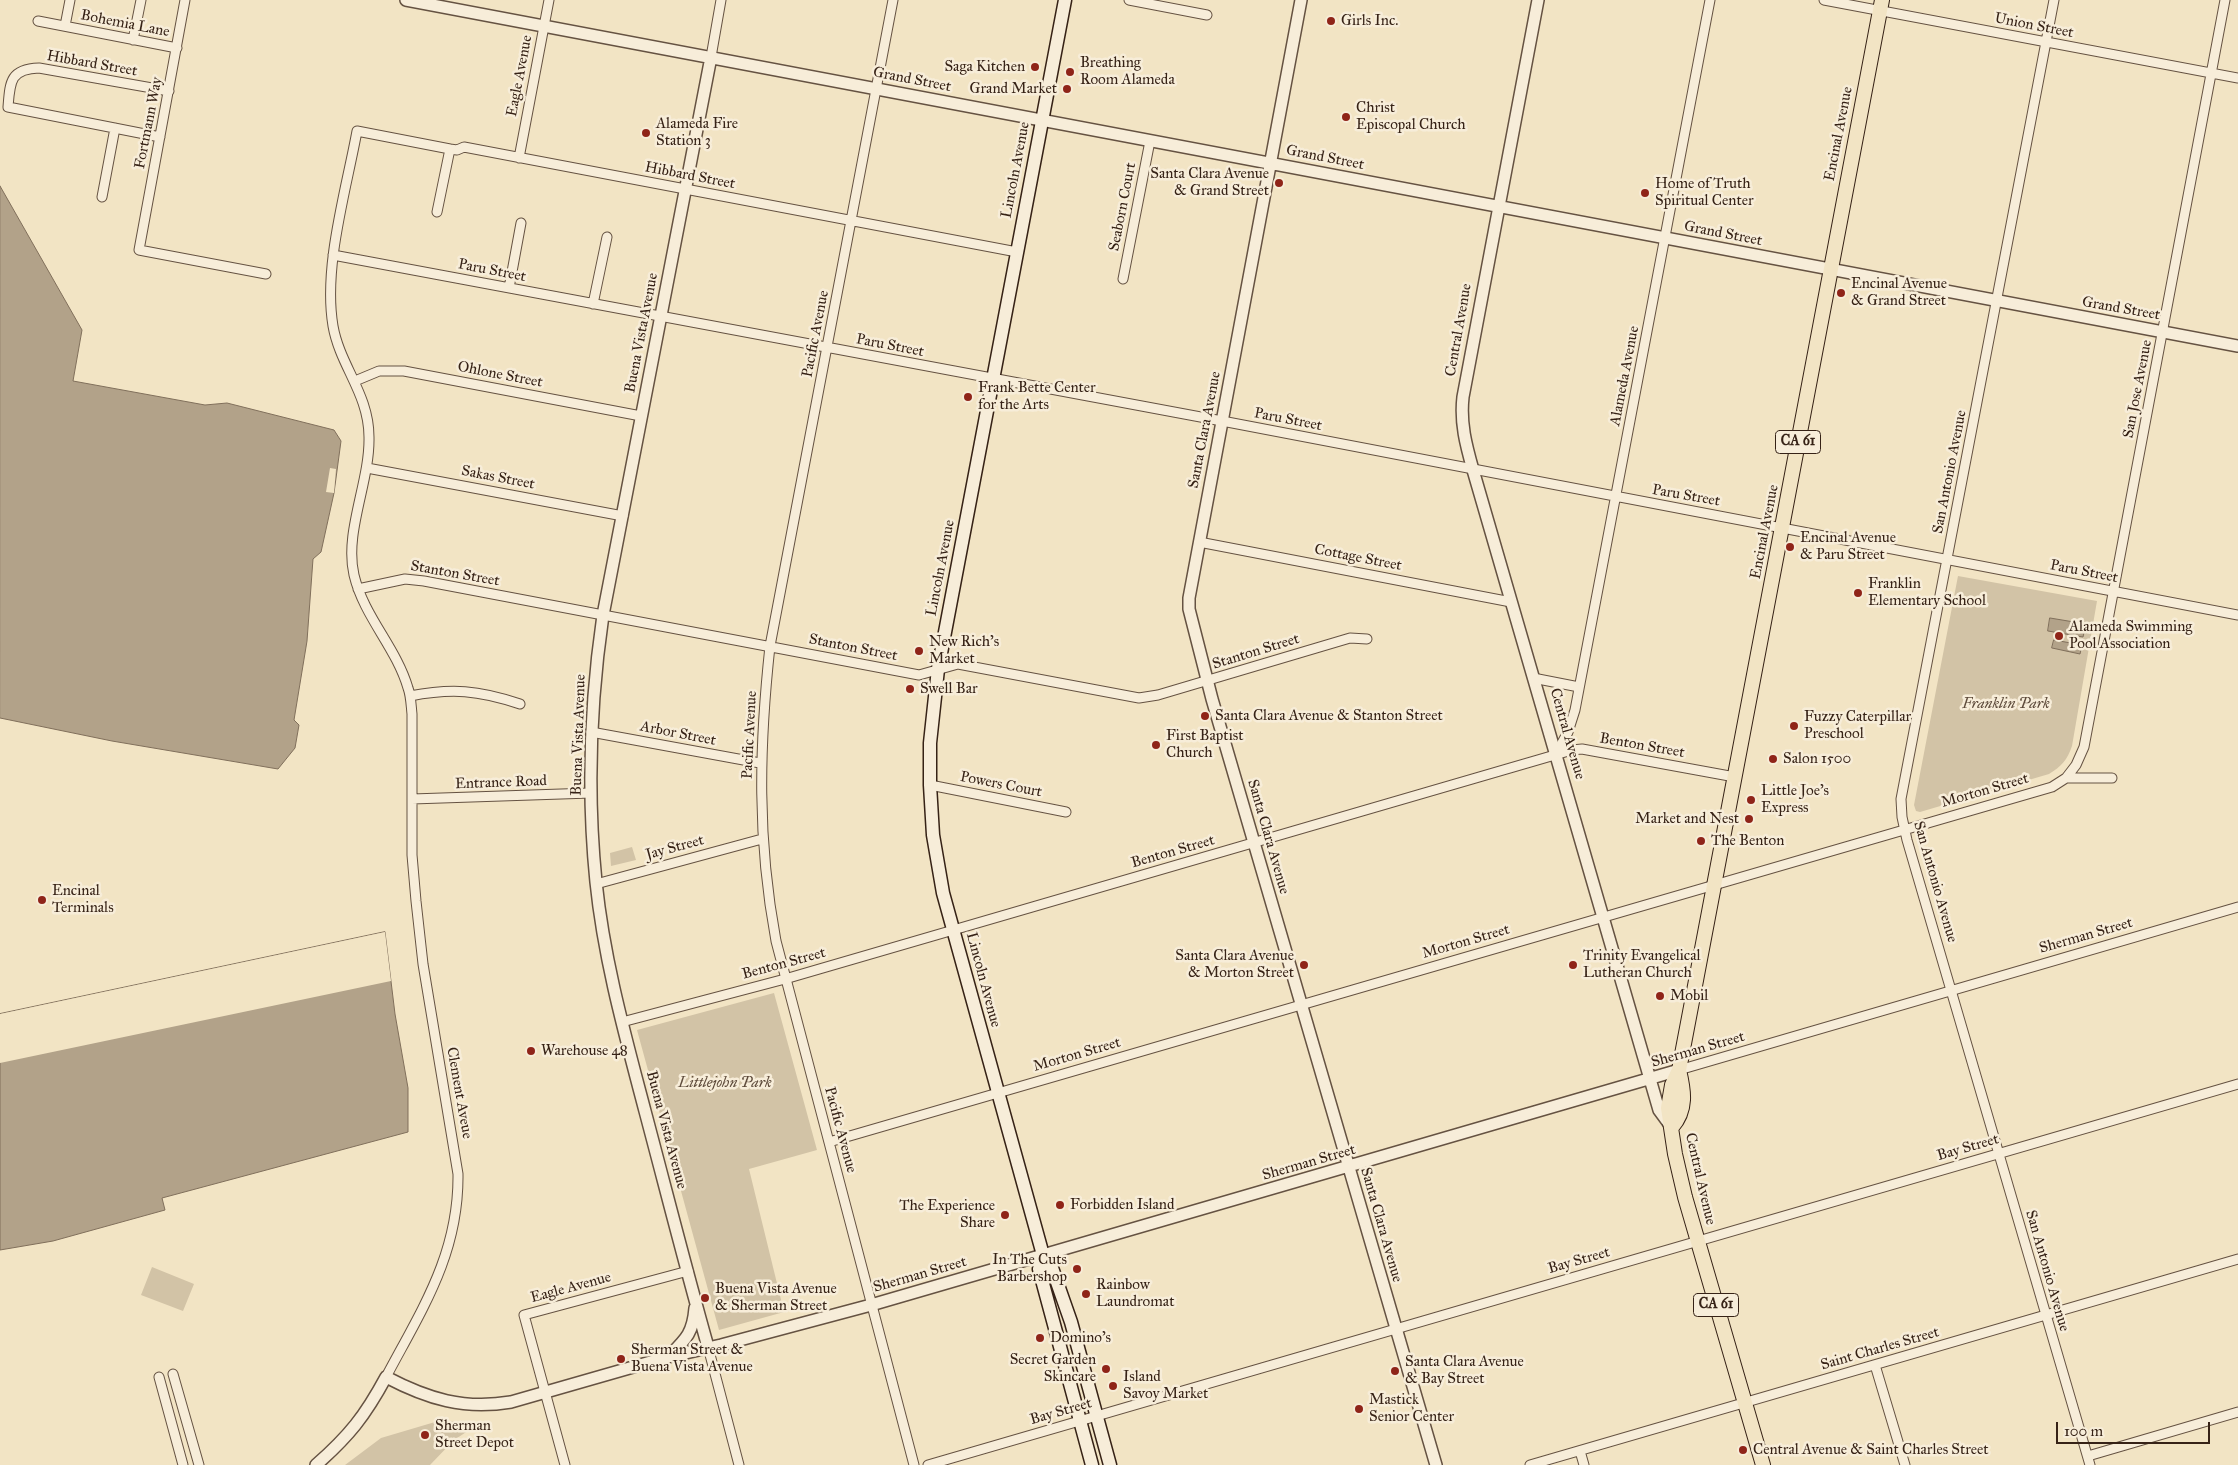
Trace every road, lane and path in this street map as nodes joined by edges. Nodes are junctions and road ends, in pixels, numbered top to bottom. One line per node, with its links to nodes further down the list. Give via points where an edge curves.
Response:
1 (70, 0): 19 (street)
2 (141, 0): 21 (street)
3 (186, 0): 23 (street, Fortmann Way)
4 (406, 0): 20 (street, Grand Street)
5 (549, 0): 20 (street, Eagle Avenue)
6 (721, 0): 24 (street, Buena Vista Avenue)
7 (893, 0): 27 (street, Pacific Avenue)
8 (1065, 0): 29 (main road, Lincoln Avenue)
9 (1129, 0): 17 (street)
10 (1302, 0): 36 (street, Santa Clara Avenue)
11 (1538, 0): 39 (street, Central Avenue)
12 (1710, 0): 44 (street, Alameda Avenue)
13 (1824, 0): 16 (street, Union Street)
14 (2054, 0): 22 (street, San Antonio Avenue)
15 (2225, 0): 25 (street, San Jose Avenue)
16 (1881, 5): 22 (street, Union Street); 47 (main road, Encinal Avenue / CA 61)
17 (1207, 15)
18 (38, 21): 19 (street, Bohemia Lane)
19 (65, 26): 21 (street, Bohemia Lane)
20 (544, 26): 24 (street, Grand Street); 35 (street, Eagle Avenue)
21 (133, 40): 23 (street, Bohemia Lane)
22 (2045, 42): 25 (street, Union Street); 51 (street, San Antonio Avenue)
23 (177, 48): 28 (street, Fortmann Way)
24 (711, 57): 27 (street, Grand Street); 37 (street, Buena Vista Avenue)
25 (2211, 73): 26 (street, Union Street); 54 (street, San Jose Avenue)
26 (2238, 78)
27 (876, 89): 29 (street, Grand Street); 41 (street, Pacific Avenue)
28 (169, 91): 30 (street, Hibbard Street, via 39,68 18,72 12,81 8,107); 32 (street, Fortmann Way)
29 (1042, 121): 33 (street, Grand Street); 45 (main road, Lincoln Avenue)
30 (115, 128): 32 (street); 38 (street)
31 (357, 131): 34 (street, Hibbard Street); 46 (street, Clement Aveue)
32 (160, 136): 48 (street, Fortmann Way, via 139,250)
33 (1150, 140): 36 (street, Grand Street); 49 (street, Seaborn Court)
34 (450, 149): 35 (street, Hibbard Street, via 464,147); 40 (street)
35 (519, 158): 37 (street, Hibbard Street)
36 (1270, 163): 39 (street, Grand Street); 60 (street, Santa Clara Avenue)
37 (685, 189): 41 (street, Hibbard Street); 53 (street, Buena Vista Avenue)
38 (102, 198)
39 (1499, 206): 44 (street, Grand Street); 62 (street, Central Avenue, via 1461,413)
40 (438, 212)
41 (851, 221): 45 (street, Hibbard Street); 56 (street, Pacific Avenue)
42 (521, 223): 50 (street)
43 (607, 237): 52 (street)
44 (1665, 238): 47 (street, Grand Street); 63 (street, Alameda Avenue)
45 (1017, 252): 57 (main road, Lincoln Avenue)
46 (333, 255): 50 (street, Paru Street); 58 (street, Clement Aveue, via 330,283 333,327)
47 (1830, 270): 51 (street, Grand Street); 65 (main road, Encinal Avenue / CA 61)
48 (266, 274)
49 (1124, 279)
50 (509, 288): 52 (street, Paru Street)
51 (1996, 301): 54 (street, Grand Street); 67 (street, San Antonio Avenue)
52 (594, 304): 53 (street, Paru Street)
53 (660, 316): 56 (street, Paru Street); 59 (street, Buena Vista Avenue)
54 (2162, 332): 55 (street, Grand Street); 69 (street, San Jose Avenue)
55 (2238, 346)
56 (827, 348): 57 (street, Paru Street); 74 (street, Pacific Avenue)
57 (993, 379): 60 (street, Paru Street); 75 (main road, Lincoln Avenue)
58 (355, 381): 59 (street, Ohlone Street, via 379,371 404,371); 61 (street, Clement Aveue, via 368,416)
59 (641, 416): 64 (street, Buena Vista Avenue)
60 (1222, 421): 62 (street, Paru Street); 66 (street, Santa Clara Avenue)
61 (367, 468): 64 (street, Sakas Street); 68 (street, Clement Aveue, via 352,553)
62 (1473, 470): 63 (street, Paru Street); 70 (street, Central Avenue)
63 (1616, 498): 65 (street, Paru Street); 78 (street, Alameda Avenue)
64 (623, 516): 71 (street, Buena Vista Avenue)
65 (1782, 528): 67 (street, Paru Street); 84 (main road, Encinal Avenue / CA 61)
66 (1199, 542): 70 (street, Cottage Street); 77 (street, Santa Clara Avenue, via 1189,609)
67 (1947, 560): 69 (street, Paru Street); 91 (street, San Antonio Avenue, via 1901,799)
68 (358, 588): 71 (street, Stanton Street, via 405,578); 79 (street, Clement Aveue, via 368,612 396,658)
69 (2113, 591): 72 (street, Paru Street); 85 (street, San Jose Avenue, via 2084,747)
70 (1511, 602): 76 (street, Central Avenue)
71 (603, 615): 74 (street, Stanton Street); 81 (street, Buena Vista Avenue)
72 (2238, 615)
73 (1367, 639): 77 (street, Stanton Street, via 1350,638)
74 (770, 646): 75 (street, Stanton Street, via 919,675); 83 (street, Pacific Avenue)
75 (938, 669): 77 (street, Stanton Street, via 958,664 1139,698); 87 (main road, Lincoln Avenue, via 930,743)
76 (1533, 678): 78 (street); 82 (street, Central Avenue)
77 (1207, 681): 93 (street, Santa Clara Avenue)
78 (1579, 688): 82 (street, Alameda Avenue, via 1568,732)
79 (410, 696): 80 (street, via 443,690 460,691 496,696); 89 (street, Clement Aveue)
80 (520, 704)
81 (591, 732): 83 (street, Arbor Street); 88 (street, Buena Vista Avenue)
82 (1556, 754): 84 (street, Benton Street, via 1582,749); 93 (street, Benton Street); 97 (street, Central Avenue)
83 (760, 763): 92 (street, Pacific Avenue)
84 (1735, 777): 95 (main road, Encinal Avenue / CA 61)
85 (2066, 778): 86 (street, Morton Street); 91 (street, Morton Street, via 2052,786)
86 (2112, 778)
87 (930, 785): 90 (street, Powers Court); 98 (main road, Lincoln Avenue, via 937,858)
88 (591, 794): 89 (street, Entrance Road); 94 (street, Buena Vista Avenue)
89 (412, 799): 124 (street, Clement Aveue, via 416,901 455,1147 458,1202 445,1259 432,1291)
90 (1066, 812)
91 (1904, 829): 95 (street, Morton Street); 100 (street, San Antonio Avenue)
92 (762, 839): 94 (street, Jay Street); 99 (street, Pacific Avenue, via 768,900)
93 (1254, 842): 98 (street, Benton Street); 101 (street, Santa Clara Avenue)
94 (596, 884): 102 (street, Buena Vista Avenue)
95 (1714, 885): 97 (street, Morton Street); 103 (main road, Encinal Avenue / CA 61)
96 (2238, 907): 100 (street, Sherman Street)
97 (1603, 917): 101 (street, Morton Street); 104 (street, Central Avenue)
98 (952, 930): 99 (street, Benton Street); 106 (main road, Lincoln Avenue)
99 (785, 979): 102 (street, Benton Street); 108 (street, Pacific Avenue)
100 (1951, 991): 103 (street, Sherman Street); 109 (street, San Antonio Avenue)
101 (1302, 1004): 106 (street, Morton Street); 110 (street, Santa Clara Avenue)
102 (622, 1022): 114 (street, Buena Vista Avenue)
103 (1679, 1070): 104 (street, Sherman Street); 107 (main road, Encinal Avenue / CA 61, via 1684,1088 1681,1117)
104 (1650, 1079): 107 (street, Central Avenue, via 1659,1110); 110 (street, Sherman Street)
105 (2238, 1084): 109 (street, Bay Street)
106 (997, 1093): 108 (street, Morton Street); 112 (main road, Lincoln Avenue)
107 (1672, 1127): 111 (main road, Central Avenue / CA 61, via 1674,1154)
108 (829, 1142): 116 (street, Pacific Avenue)
109 (1999, 1153): 111 (street, Bay Street); 117 (street, San Antonio Avenue)
110 (1349, 1167): 112 (street, Sherman Street); 118 (street, Santa Clara Avenue)
111 (1698, 1241): 118 (street, Bay Street); 126 (main road, Central Avenue / CA 61)
112 (1043, 1255): 116 (street, Sherman Street); 128 (main road, Lincoln Avenue, via 1051,1265 1071,1322); 129 (main road, Lincoln Avenue, via 1039,1269)
113 (2238, 1259): 117 (street, Saint Charles Street)
114 (688, 1271): 115 (street, Buena Vista Avenue); 125 (street, Eagle Avenue, via 524,1315)
115 (696, 1302): 119 (street, Buena Vista Avenue); 120 (street, via 690,1334)
116 (872, 1305): 119 (street, Sherman Street); 137 (street, Pacific Avenue)
117 (2046, 1316): 121 (street, Saint Charles Street); 131 (street, San Antonio Avenue)
118 (1396, 1328): 128 (street, Bay Street); 141 (street, Santa Clara Avenue)
119 (708, 1347): 120 (street, Sherman Street); 136 (street, Buena Vista Avenue)
120 (668, 1357): 125 (street, Sherman Street)
121 (1875, 1365): 126 (street, Saint Charles Street); 145 (street)
122 (173, 1374): 133 (street)
123 (159, 1377): 132 (street)
124 (386, 1377): 125 (street, Sherman Street, via 438,1400 466,1405 488,1406); 134 (street, via 350,1433)
125 (546, 1392): 135 (street, Eagle Avenue)
126 (1744, 1402): 130 (street, Saint Charles Street); 144 (main road, Central Avenue / CA 61)
127 (2238, 1412): 131 (street)
128 (1096, 1415): 129 (street, Bay Street); 140 (main road, Lincoln Avenue)
129 (1080, 1420): 138 (street, Bay Street); 139 (main road, Lincoln Avenue)
130 (1580, 1451): 142 (street, Saint Charles Street); 143 (street)
131 (2089, 1460)
132 (183, 1465)
133 (199, 1465)
134 (316, 1465)
135 (565, 1465)
136 (739, 1465)
137 (914, 1465)
138 (928, 1465)
139 (1092, 1465)
140 (1110, 1465)
141 (1436, 1465)
142 (1530, 1465)
143 (1584, 1465)
144 (1762, 1465)
145 (1905, 1465)

